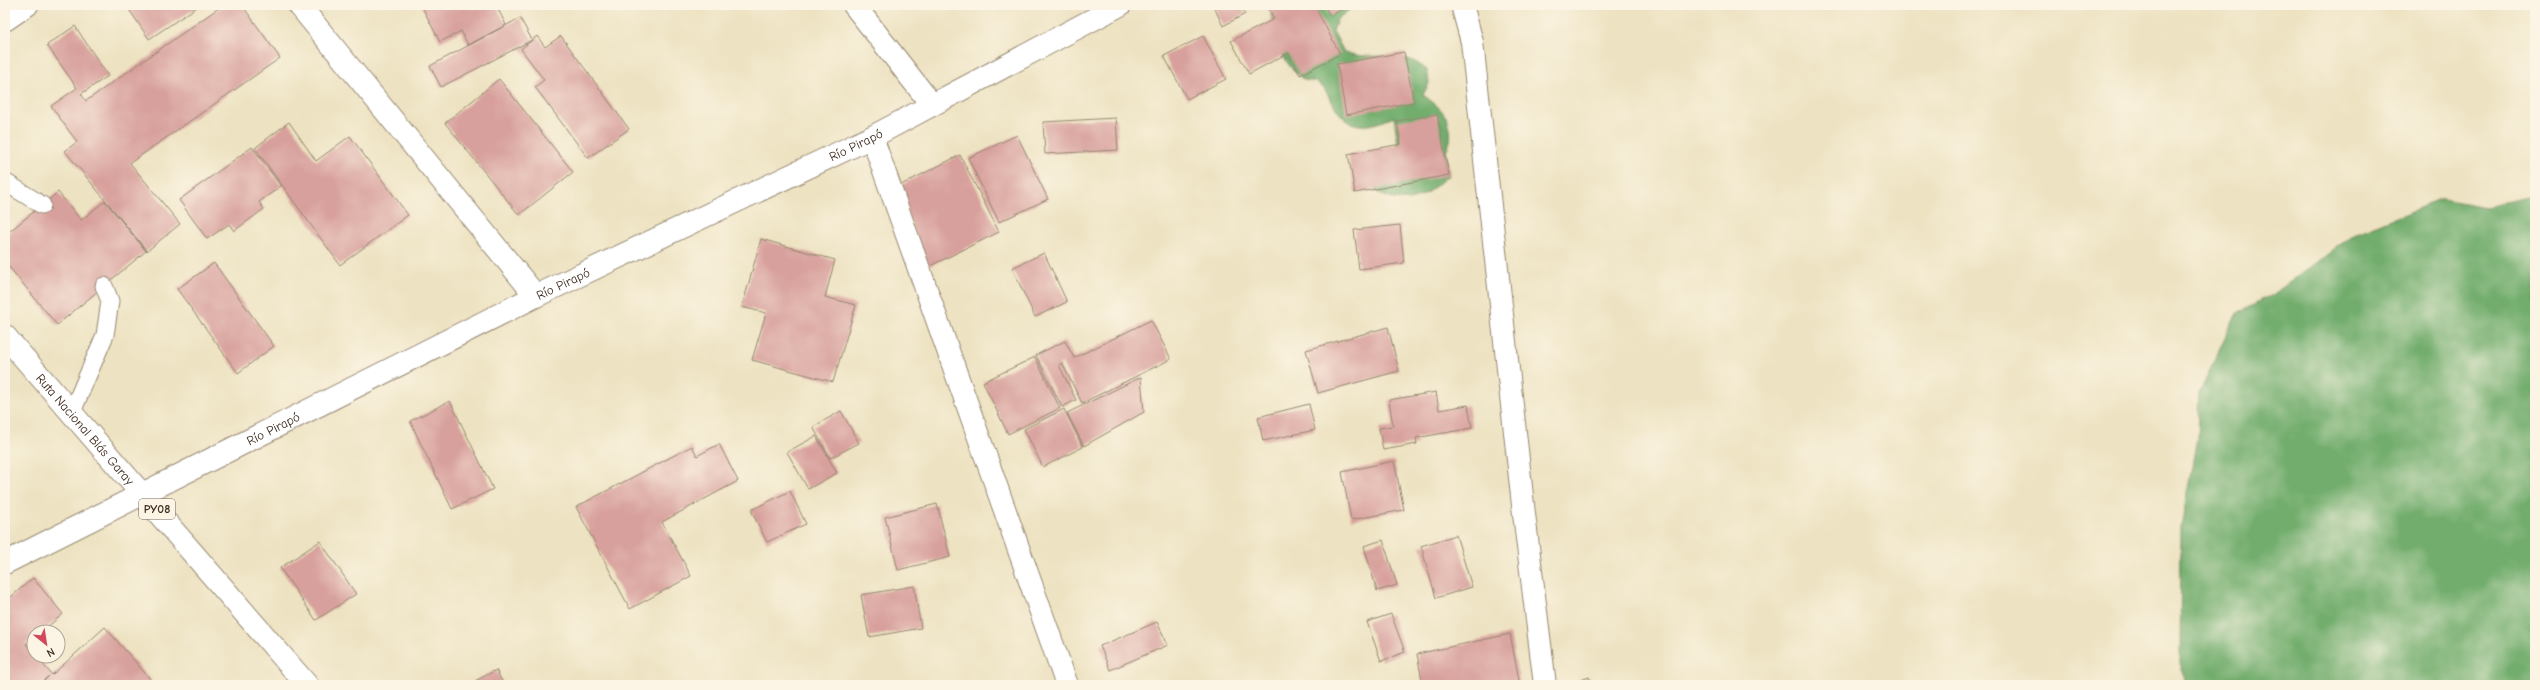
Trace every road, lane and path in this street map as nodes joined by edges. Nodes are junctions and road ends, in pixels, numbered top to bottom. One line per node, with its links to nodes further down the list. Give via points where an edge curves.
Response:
1 (27, 5): 6 (main road)
2 (300, 5): 12 (main road)
3 (854, 5): 7 (main road)
4 (1120, 5): 7 (main road, Río Pirapó)
5 (1462, 5): 19 (main road, via 1472,42)
6 (5, 20)
7 (932, 105): 8 (main road, Río Pirapó)
8 (872, 137): 12 (main road, Río Pirapó); 18 (main road)
9 (5, 182): 10 (lane)
10 (42, 205)
11 (104, 286): 14 (lane, via 110,301 105,335)
12 (536, 296): 15 (main road, Río Pirapó)
13 (5, 336): 14 (main road, Ruta Nacional Blás Garay / PY08)
14 (72, 412): 15 (main road, Ruta Nacional Blás Garay / PY08)
15 (144, 494): 16 (main road, Río Pirapó); 17 (main road, Ruta Nacional Blás Garay / PY08)
16 (5, 563)
17 (307, 685)
18 (1067, 685)
19 (1545, 685)

